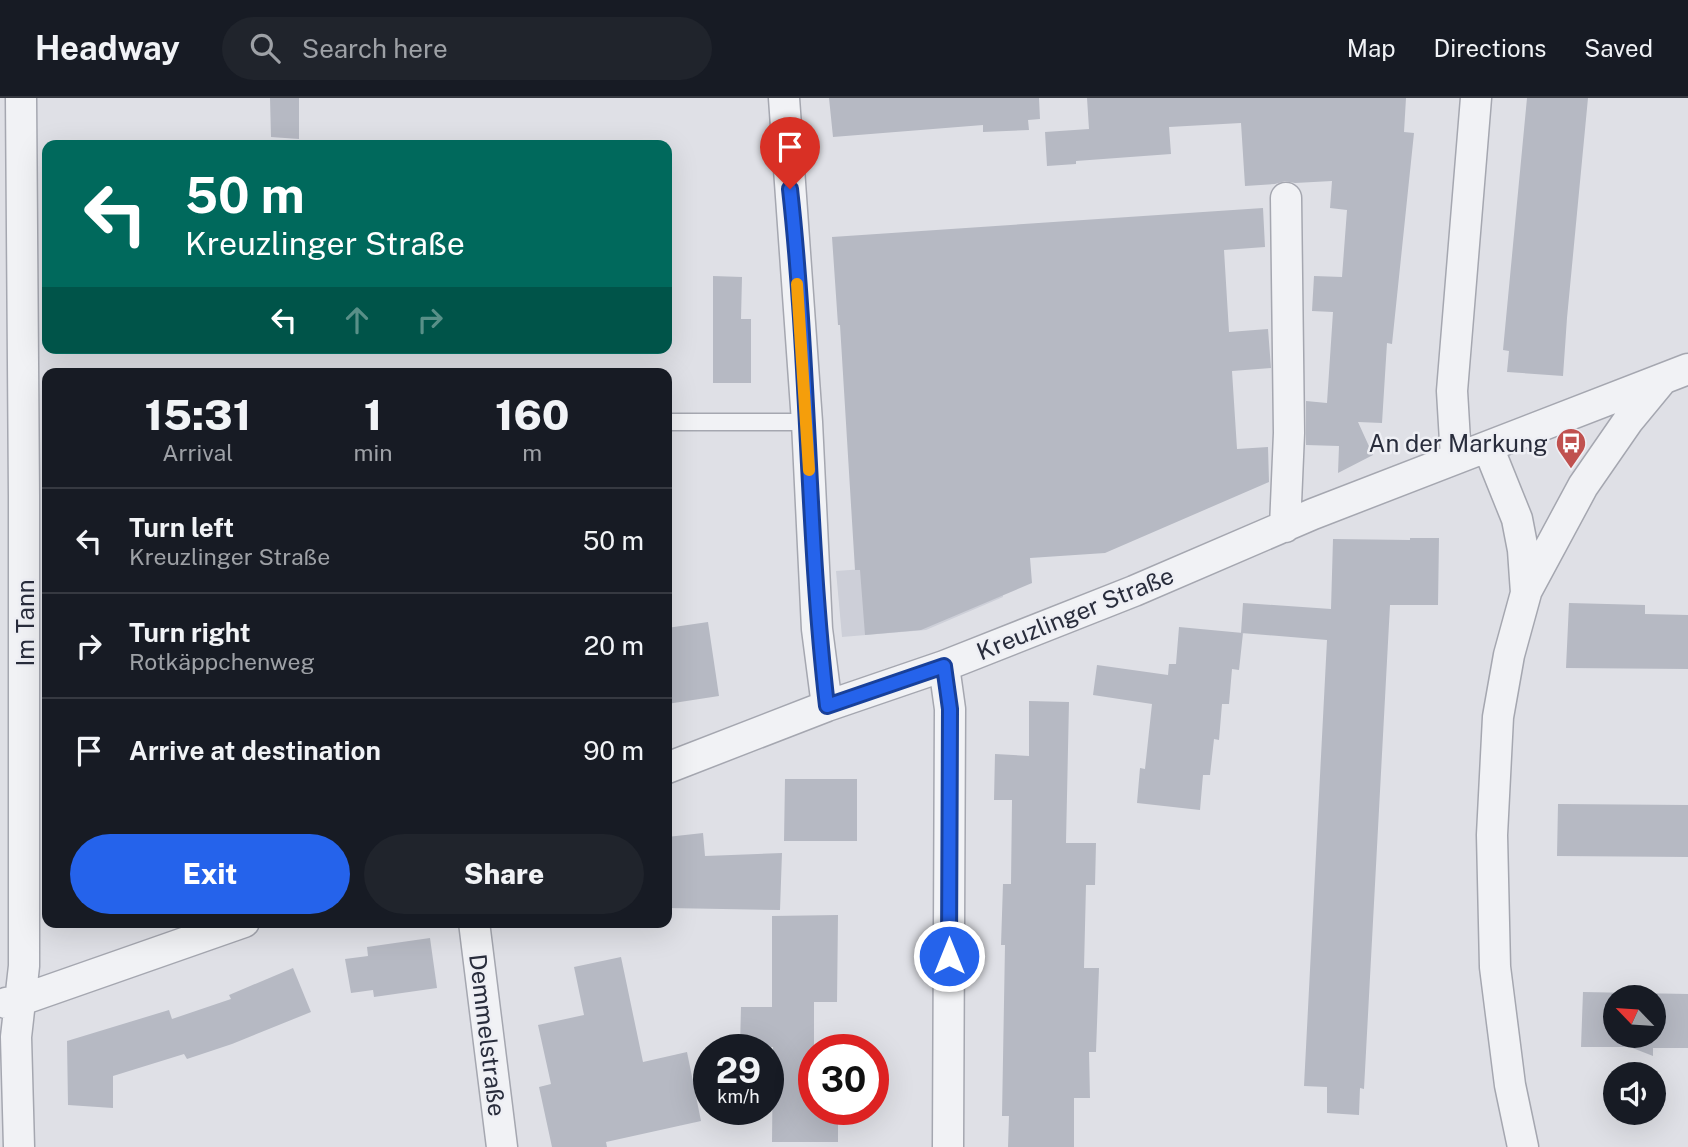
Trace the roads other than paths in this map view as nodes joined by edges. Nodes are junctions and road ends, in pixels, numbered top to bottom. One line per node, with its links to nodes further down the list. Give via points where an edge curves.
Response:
1 (21, 98): 17 (street, Im Tann, via 24,966)
2 (784, 98): 7 (street)
3 (1476, 98): 9 (street, via 1452,391)
4 (1286, 198): 10 (street, via 1289,433)
5 (1676, 374): 8 (street, Kreuzlinger Straße); 11 (street, via 1628,421 1583,486)
6 (672, 422): 7 (lane)
7 (807, 422): 13 (street, via 817,629)
8 (1488, 447): 9 (street, Kreuzlinger Straße); 11 (street, via 1517,519)
9 (1456, 458): 10 (street, Kreuzlinger Straße)
10 (1285, 527): 12 (street, Kreuzlinger Straße)
11 (1526, 593): 21 (street, via 1498,717 1492,835 1495,967)
12 (944, 666): 13 (street, Kreuzlinger Straße); 20 (street, via 950,709)
13 (827, 706): 14 (street, Kreuzlinger Straße)
14 (672, 766)
15 (226, 928): 17 (street)
16 (475, 928): 19 (street, Demmelstraße)
17 (10, 1002): 18 (street, Im Tann, via 16,1037)
18 (19, 1147)
19 (502, 1147)
20 (948, 1147)
21 (1523, 1147)

